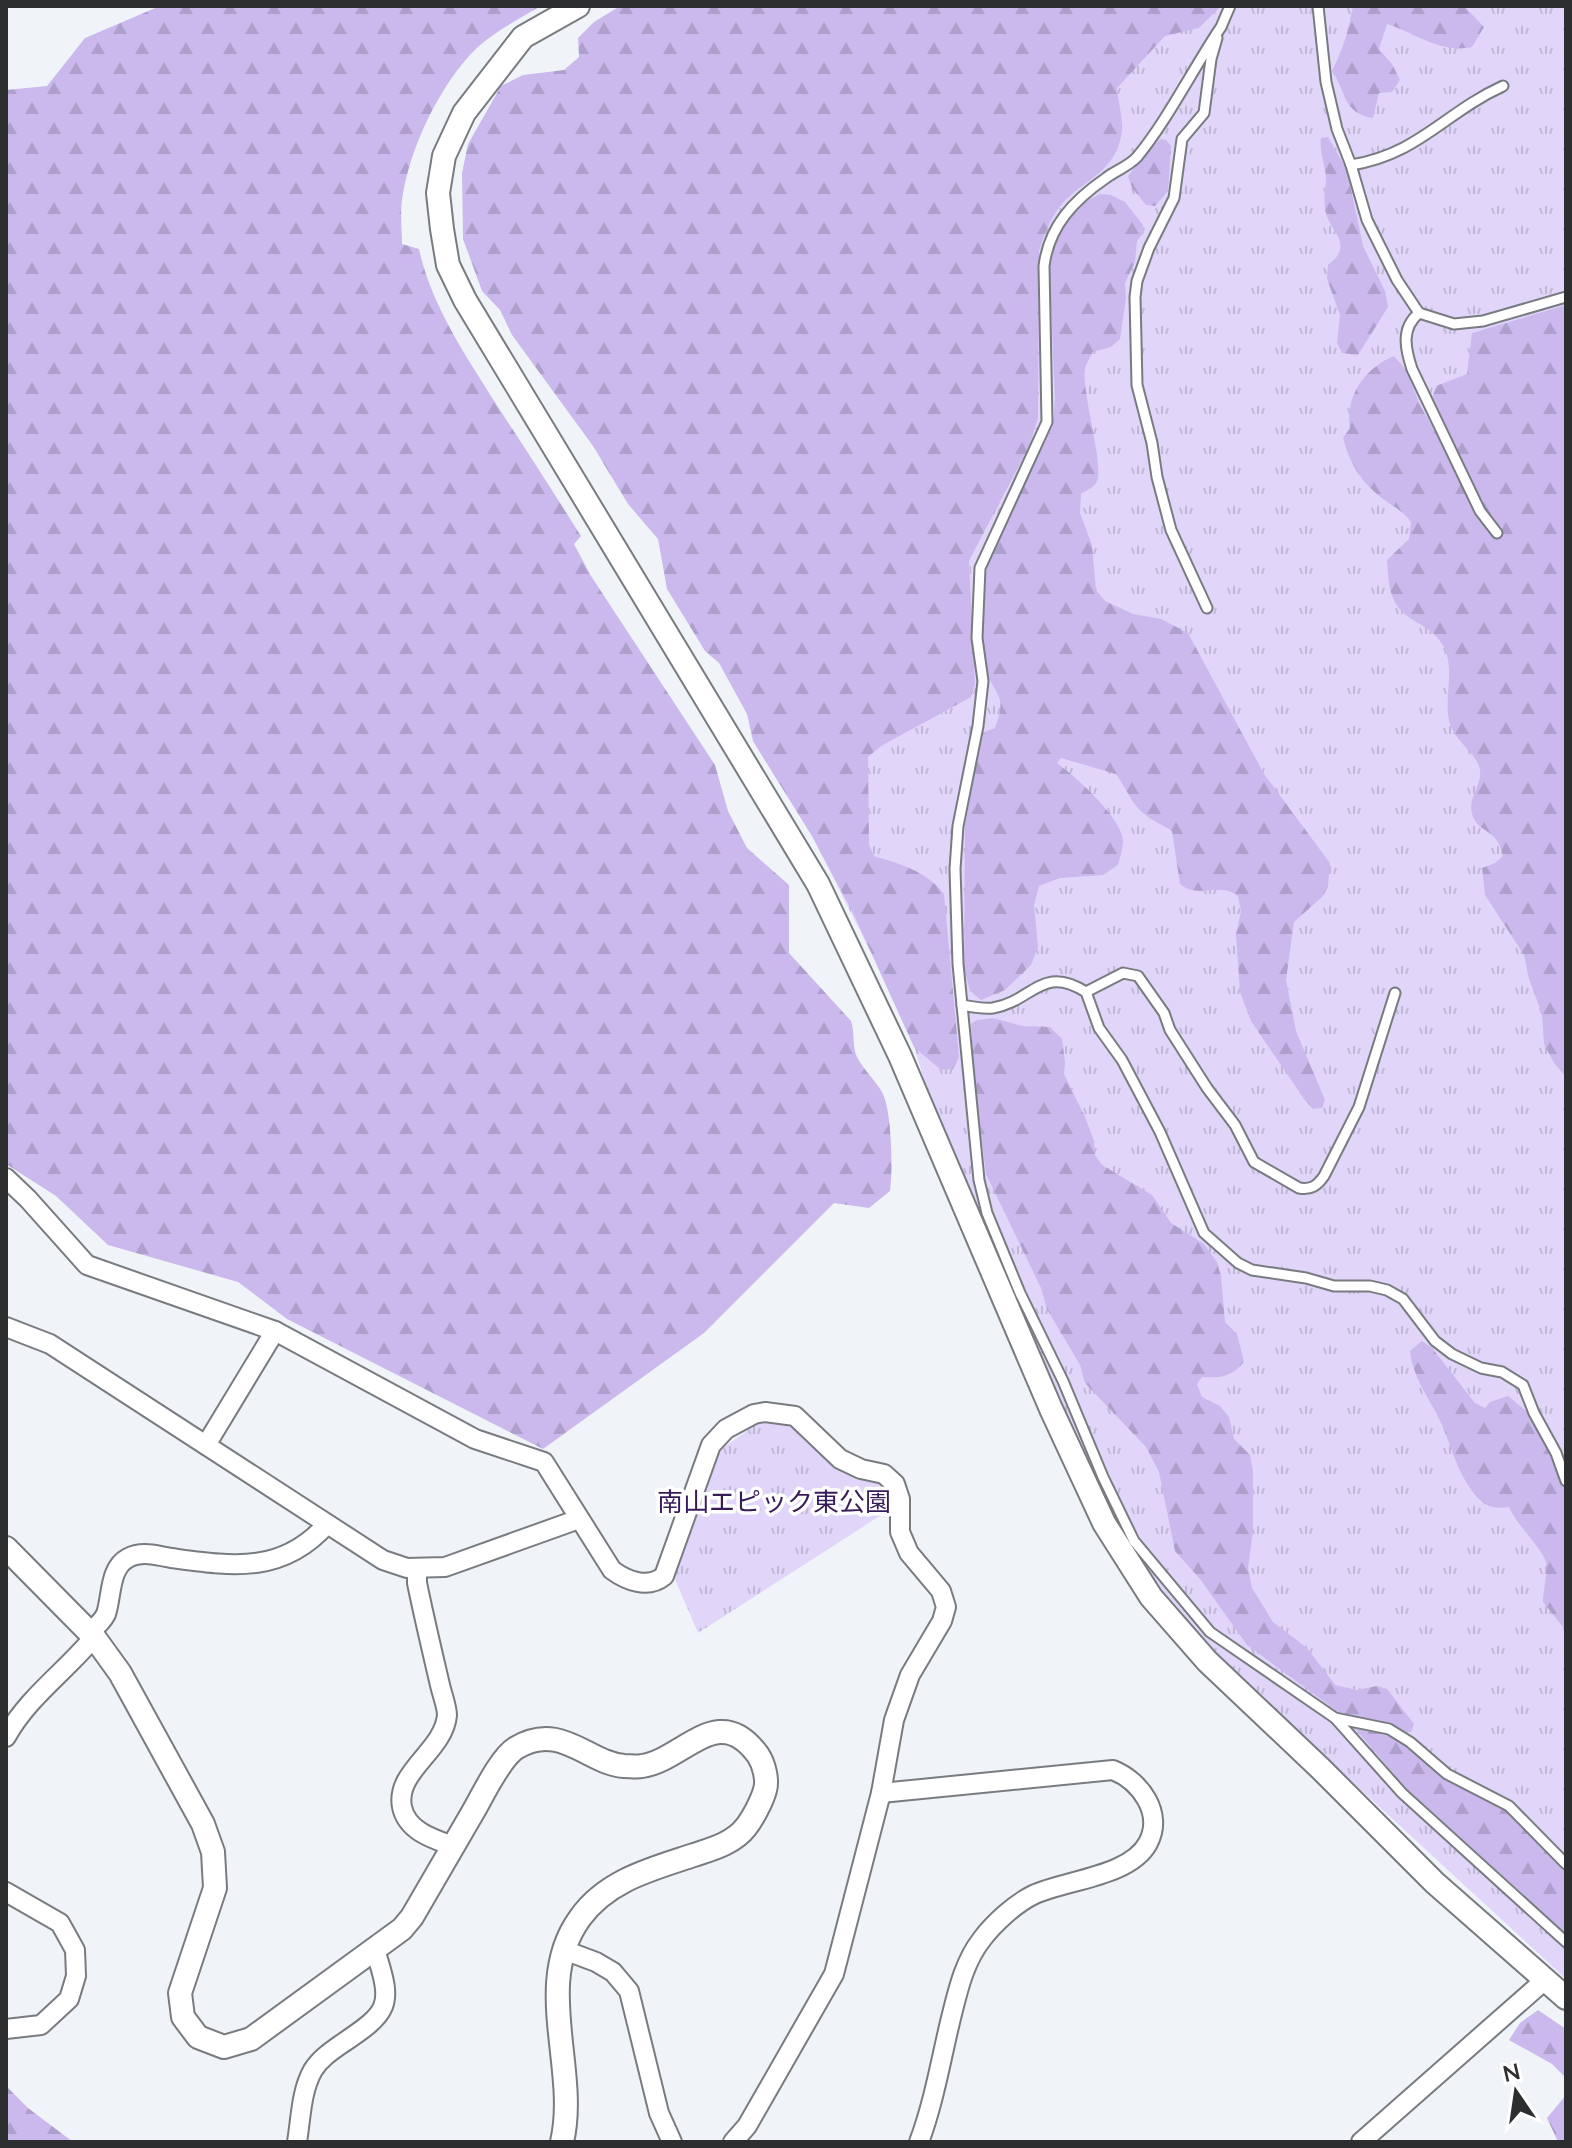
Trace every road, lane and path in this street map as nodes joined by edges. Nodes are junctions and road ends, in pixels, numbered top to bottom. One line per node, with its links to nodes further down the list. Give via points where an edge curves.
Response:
1 (578, 6): 33 (street, via 523,37 464,113 444,156 438,193 448,265 465,300 818,884 900,1056 1051,1409 1119,1548 1151,1597 1207,1661 1435,1883)
2 (1230, 6): 4 (lane)
3 (1318, 6): 6 (lane, via 1326,82)
4 (1221, 27): 10 (lane, via 1204,113 1182,139 1174,198 1149,248 1135,297 1137,385 1157,477 1171,530); 13 (lane, via 1135,160 1076,200 1046,248 1047,422 980,568 977,638 983,681 955,869)
5 (1503, 86): 6 (lane, via 1459,109 1402,151)
6 (1351, 165): 8 (lane, via 1367,220)
7 (1566, 297): 8 (lane, via 1483,321 1454,324)
8 (1419, 313): 9 (lane, via 1412,319 1405,346 1412,369 1480,511)
9 (1497, 533)
10 (1207, 608)
11 (1086, 992): 12 (lane, via 1123,973 1138,976 1254,1162 1306,1189 1324,1176 1359,1107); 13 (lane, via 1050,981 992,1008); 18 (lane, via 1099,1028 1160,1132 1204,1233 1252,1270 1334,1286 1370,1286 1403,1299 1435,1341 1452,1354 1523,1385)
12 (1395, 993)
13 (962, 1005): 24 (lane, via 979,1180 987,1213 1134,1541 1210,1632)
14 (6, 1178): 16 (street, via 87,1265)
15 (6, 1327): 17 (street, via 50,1344)
16 (275, 1331): 17 (street); 19 (street, via 475,1439 544,1462)
17 (206, 1445): 20 (street)
18 (1566, 1481)
19 (579, 1519): 22 (street, via 445,1567); 26 (street, via 621,1577 659,1581 716,1438 737,1422 765,1412 795,1416 840,1459 884,1474 900,1499 900,1532 909,1553 941,1591 946,1607 910,1675 894,1720)
20 (327, 1524): 22 (street, via 383,1560); 23 (street, via 314,1539 256,1565 151,1555 123,1560 106,1613)
21 (6, 1548): 23 (street)
22 (417, 1568): 27 (street, via 447,1714 400,1798 411,1826)
23 (92, 1635): 25 (street, via 77,1658 17,1716); 31 (street, via 120,1673 203,1824 213,1852 215,1888 180,1993 183,2017 198,2037 224,2047 251,2039)
24 (1335, 1718): 28 (lane, via 1389,1729 1410,1742 1447,1774 1509,1806); 30 (lane, via 1402,1793)
25 (6, 1737)
26 (881, 1793): 39 (street, via 834,1974); 40 (street, via 1113,1770 1138,1785 1152,1815 1148,1843 1129,1862 1032,1895 981,1939 962,1972)
27 (453, 1846): 31 (street, via 412,1917); 32 (street, via 514,1749 541,1738 566,1742 619,1766 643,1766 697,1737 722,1732 747,1740 763,1763 767,1787 746,1829 722,1846 631,1875 579,1918)
28 (1566, 1864)
29 (6, 1892): 35 (street, via 60,1923 75,1950 76,1976 69,1999 41,2025)
30 (1566, 1942)
31 (375, 1950): 36 (street, via 386,2001 375,2021 314,2069 305,2088)
32 (564, 1950): 37 (street, via 556,1983 566,2089); 38 (street, via 613,1972 629,1991 659,2113)
33 (1546, 1979): 34 (street); 41 (street)
34 (1566, 1998)
35 (6, 2029)
36 (297, 2142)
37 (562, 2142)
38 (672, 2142)
39 (733, 2142)
40 (919, 2142)
41 (1361, 2142)

